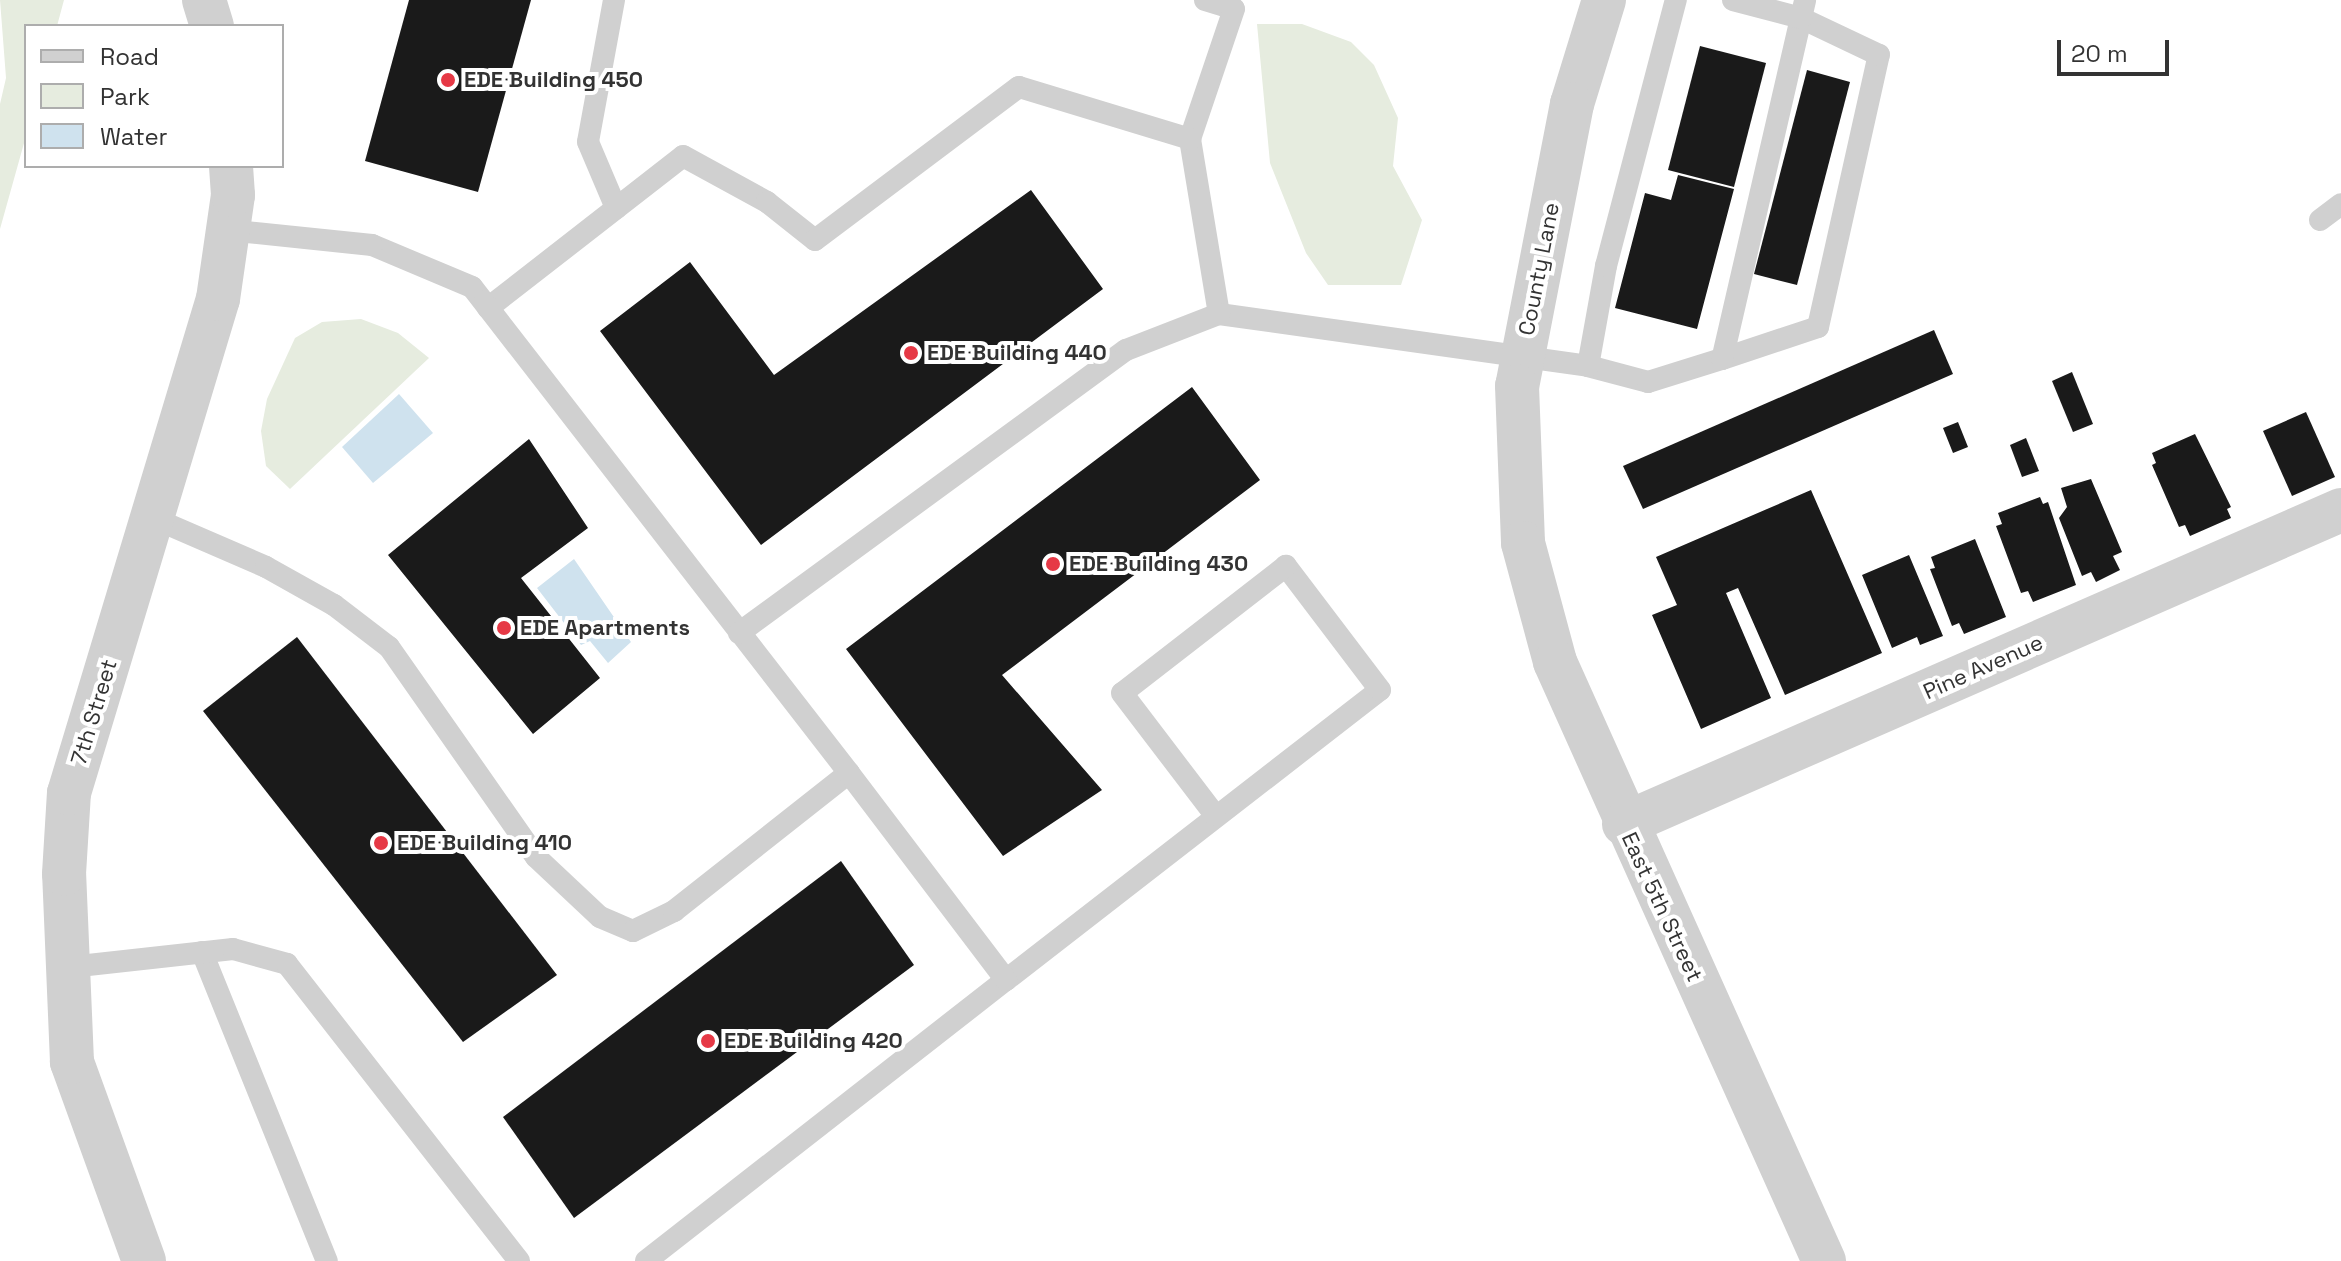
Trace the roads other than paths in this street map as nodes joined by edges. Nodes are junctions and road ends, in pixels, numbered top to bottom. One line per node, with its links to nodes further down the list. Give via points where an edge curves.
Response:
1 (204, 0): 8 (street)
2 (614, 0): 12 (lane, via 588,142)
3 (1205, 0): 9 (lane, via 1234,9)
4 (1604, 0): 17 (street, County Lane, via 1572,104)
5 (1676, 0): 19 (lane, via 1606,266)
6 (1733, 0): 7 (lane)
7 (1803, 9): 18 (lane); 18 (lane, via 1879,55 1818,327)
8 (211, 24)
9 (1190, 139): 12 (lane, via 1019,87 815,240 767,202 683,156); 16 (lane)
10 (231, 168): 14 (street, 7th Street)
11 (2341, 204): 13 (lane)
12 (616, 208): 15 (lane)
13 (2320, 220)
14 (228, 230): 15 (lane, via 372,245 472,287); 21 (street, 7th Street, via 218,299)
15 (488, 308): 23 (lane)
16 (1219, 314): 17 (lane); 23 (lane, via 1126,350)
17 (1522, 356): 19 (lane); 22 (street, County Lane, via 1517,386)
18 (1722, 359): 19 (lane, via 1648,382)
19 (1588, 366)
20 (2341, 510): 26 (street, Pine Avenue)
21 (153, 518): 24 (lane, via 266,567 334,605 389,647 536,857 600,917 633,931 674,911); 28 (street, 7th Street, via 69,793 64,874)
22 (1523, 543): 26 (street, East 5th Street, via 1555,662)
23 (739, 633): 24 (lane)
24 (849, 773): 29 (lane)
25 (1215, 815): 25 (lane, via 1380,690 1286,566 1122,693); 29 (lane)
26 (1624, 824): 34 (street, East 5th Street)
27 (202, 952): 28 (lane); 31 (lane); 32 (lane, via 233,949 287,964)
28 (70, 967): 30 (street, 7th Street, via 72,1062)
29 (1006, 980): 33 (lane)
30 (144, 1261)
31 (327, 1261)
32 (519, 1261)
33 (646, 1261)
34 (1824, 1261)

